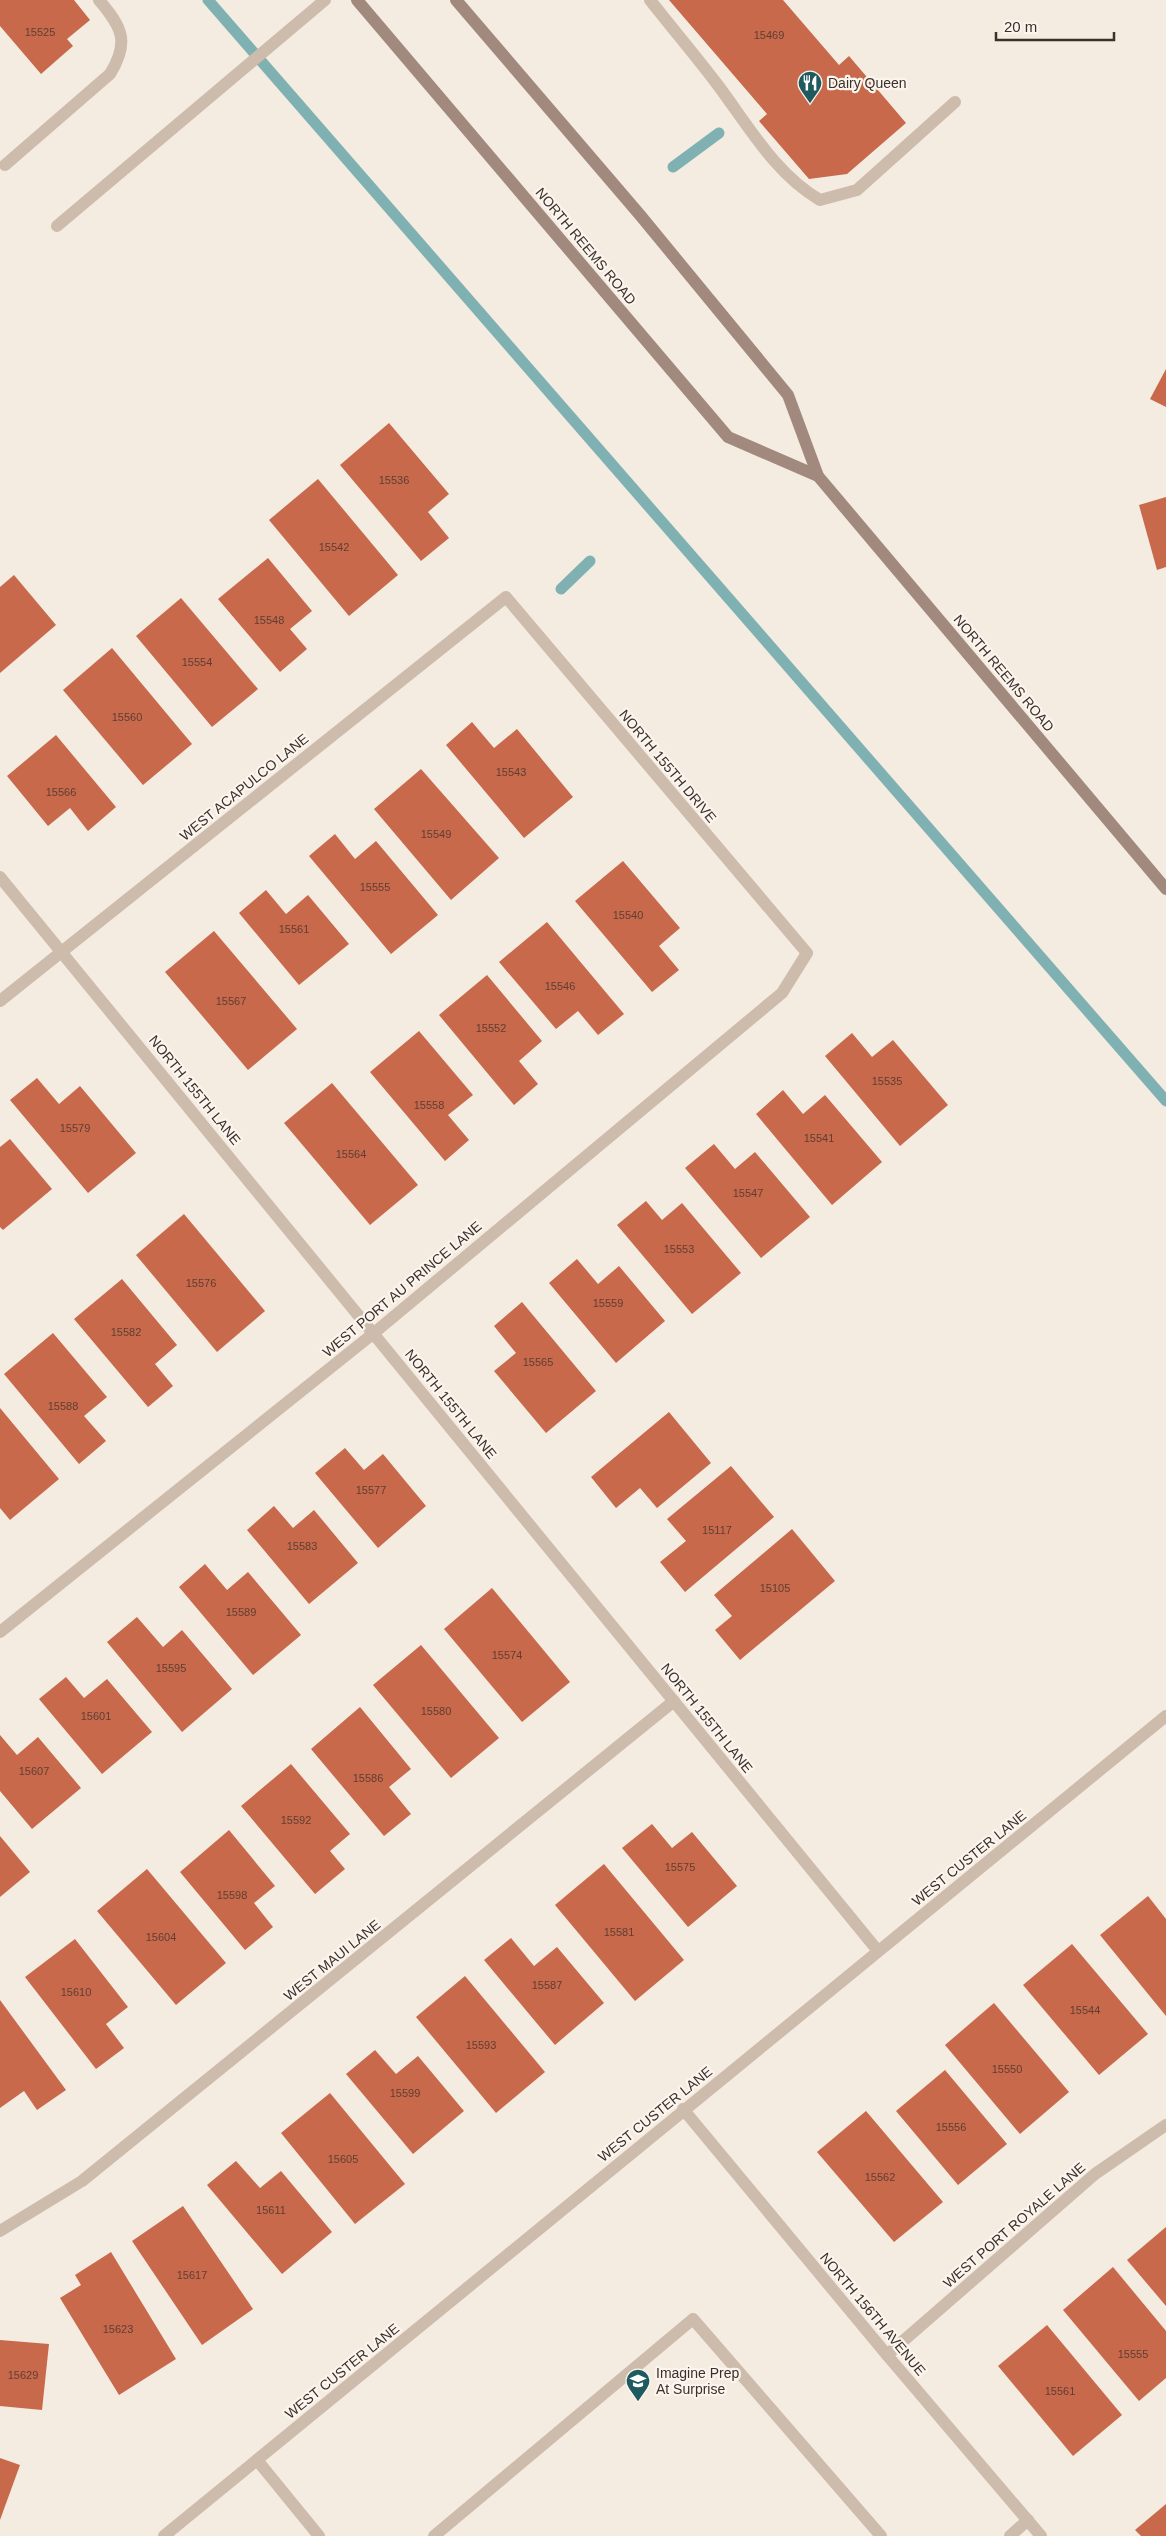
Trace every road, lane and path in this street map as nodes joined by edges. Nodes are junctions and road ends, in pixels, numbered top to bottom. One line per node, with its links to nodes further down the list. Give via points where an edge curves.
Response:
1 (99, 0): 7 (street, via 118,26 120,57 110,74)
2 (325, 0): 8 (street)
3 (357, 0): 9 (main road, NORTH REEMS ROAD, via 728,437)
4 (650, 0): 6 (street, via 761,144 800,188 820,200 857,190)
5 (463, 2): 9 (main road, NORTH REEMS ROAD, via 788,395)
6 (955, 102)
7 (4, 165)
8 (57, 226)
9 (818, 476): 12 (main road, NORTH REEMS ROAD)
10 (506, 597): 13 (street, WEST ACAPULCO LANE); 14 (street, NORTH 155TH DRIVE)
11 (0, 876): 13 (street, NORTH 155TH LANE)
12 (1166, 889)
13 (62, 952): 15 (street, WEST ACAPULCO LANE); 16 (street, NORTH 155TH LANE)
14 (807, 953): 16 (street, WEST PORT AU PRINCE LANE, via 782,993)
15 (0, 1001)
16 (374, 1333): 17 (street, WEST PORT AU PRINCE LANE); 18 (street, NORTH 155TH LANE)
17 (0, 1632)
18 (674, 1701): 20 (street, NORTH 155TH LANE); 23 (street, WEST MAUI LANE, via 82,2181)
19 (1166, 1716): 20 (street, WEST CUSTER LANE)
20 (878, 1951): 21 (street, WEST CUSTER LANE)
21 (683, 2109): 24 (street, NORTH 156TH AVENUE); 25 (street, WEST CUSTER LANE)
22 (1166, 2125): 24 (street, WEST PORT ROYALE LANE, via 1095,2174)
23 (0, 2231)
24 (887, 2356): 26 (street, NORTH 156TH AVENUE)
25 (257, 2460): 27 (street, WEST CUSTER LANE); 28 (street)
26 (1028, 2520): 31 (street); 32 (street, NORTH 156TH AVENUE)
27 (164, 2536)
28 (319, 2536)
29 (434, 2536): 30 (street, via 693,2319)
30 (881, 2536)
31 (1010, 2536)
32 (1042, 2536)

